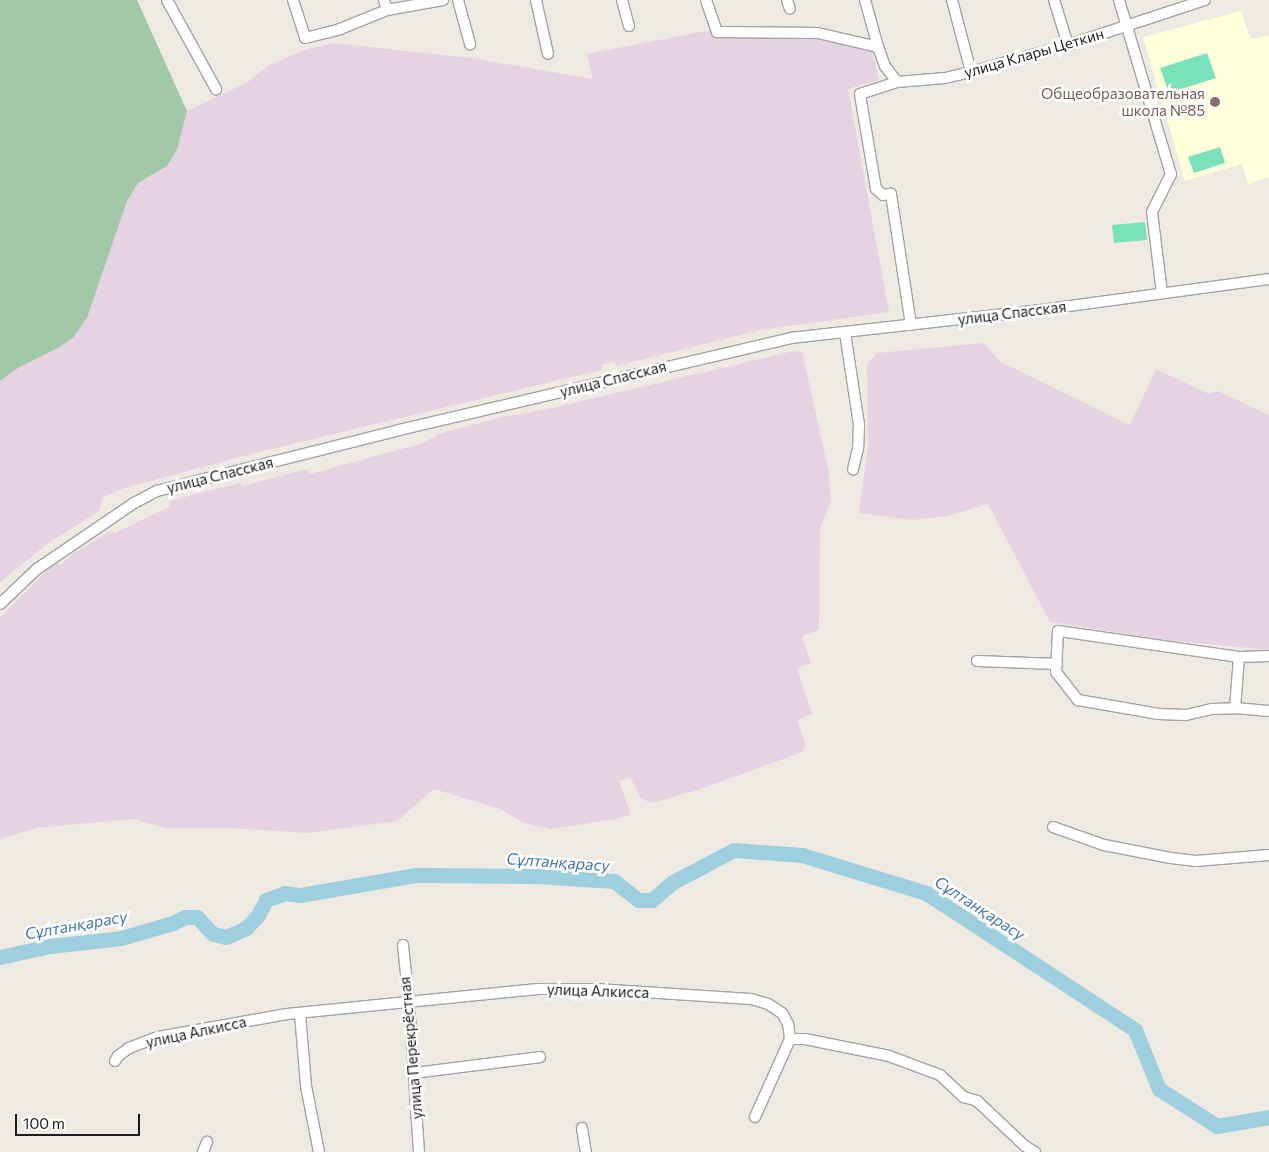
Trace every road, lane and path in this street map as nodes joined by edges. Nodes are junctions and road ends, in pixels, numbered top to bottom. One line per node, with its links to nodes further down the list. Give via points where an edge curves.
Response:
1 (167, 0): 24 (street)
2 (293, 0): 15 (street, via 305,38)
3 (384, 0): 15 (street)
4 (443, 0): 15 (street)
5 (458, 0): 18 (street)
6 (536, 0): 21 (street)
7 (622, 0): 16 (street)
8 (706, 0): 20 (street, via 717,32 818,33)
9 (865, 0): 20 (street)
10 (952, 0): 22 (street)
11 (1054, 0): 19 (street)
12 (1120, 0): 17 (street)
13 (1205, 0): 14 (street, улица Клары Цеткин)
14 (1186, 2): 17 (street, улица Клары Цеткин)
15 (387, 10)
16 (629, 26)
17 (1128, 26): 19 (street, улица Клары Цеткин); 26 (street, via 1171,174 1152,212)
18 (470, 44)
19 (1068, 45): 22 (street, улица Клары Цеткин)
20 (878, 47): 23 (street, via 885,66)
21 (548, 54)
22 (970, 72): 23 (street, улица Клары Цеткин, via 945,78)
23 (897, 82): 27 (street, улица Клары Цеткин, via 860,94 876,190 883,195 891,194)
24 (216, 89)
25 (1269, 278): 26 (street, улица Спасская)
26 (1162, 293): 27 (street, улица Спасская)
27 (911, 325): 28 (street, улица Спасская)
28 (845, 333): 29 (street, via 859,424); 30 (street, улица Спасская, via 791,338 703,357 156,491 37,569)
29 (853, 469)
30 (0, 604)
31 (1269, 656): 32 (street)
32 (1239, 657): 34 (street, via 1058,631); 35 (street)
33 (977, 661): 34 (street)
34 (1057, 664): 35 (street, via 1056,672 1078,700 1159,714 1186,715)
35 (1235, 708): 36 (street)
36 (1269, 711)
37 (1053, 827): 38 (street, via 1104,845 1171,858 1196,861)
38 (1269, 855)
39 (402, 945): 40 (street, улица Перекрёстная)
40 (409, 1002): 41 (street, улица Алкисса); 42 (street, улица Алкисса, via 538,989 597,989 751,1000 768,1004 782,1013); 45 (street, улица Перекрёстная)
41 (300, 1014): 44 (street, улица Алкисса, via 158,1037 129,1048); 48 (street, via 306,1086)
42 (790, 1039): 46 (street); 51 (street, via 889,1056 940,1075 964,1096 977,1101)
43 (540, 1057): 45 (street)
44 (115, 1061)
45 (414, 1073): 49 (street, улица Перекрёстная)
46 (755, 1117)
47 (582, 1128): 50 (street)
48 (319, 1152)
49 (419, 1152)
50 (586, 1152)
51 (1035, 1152)

